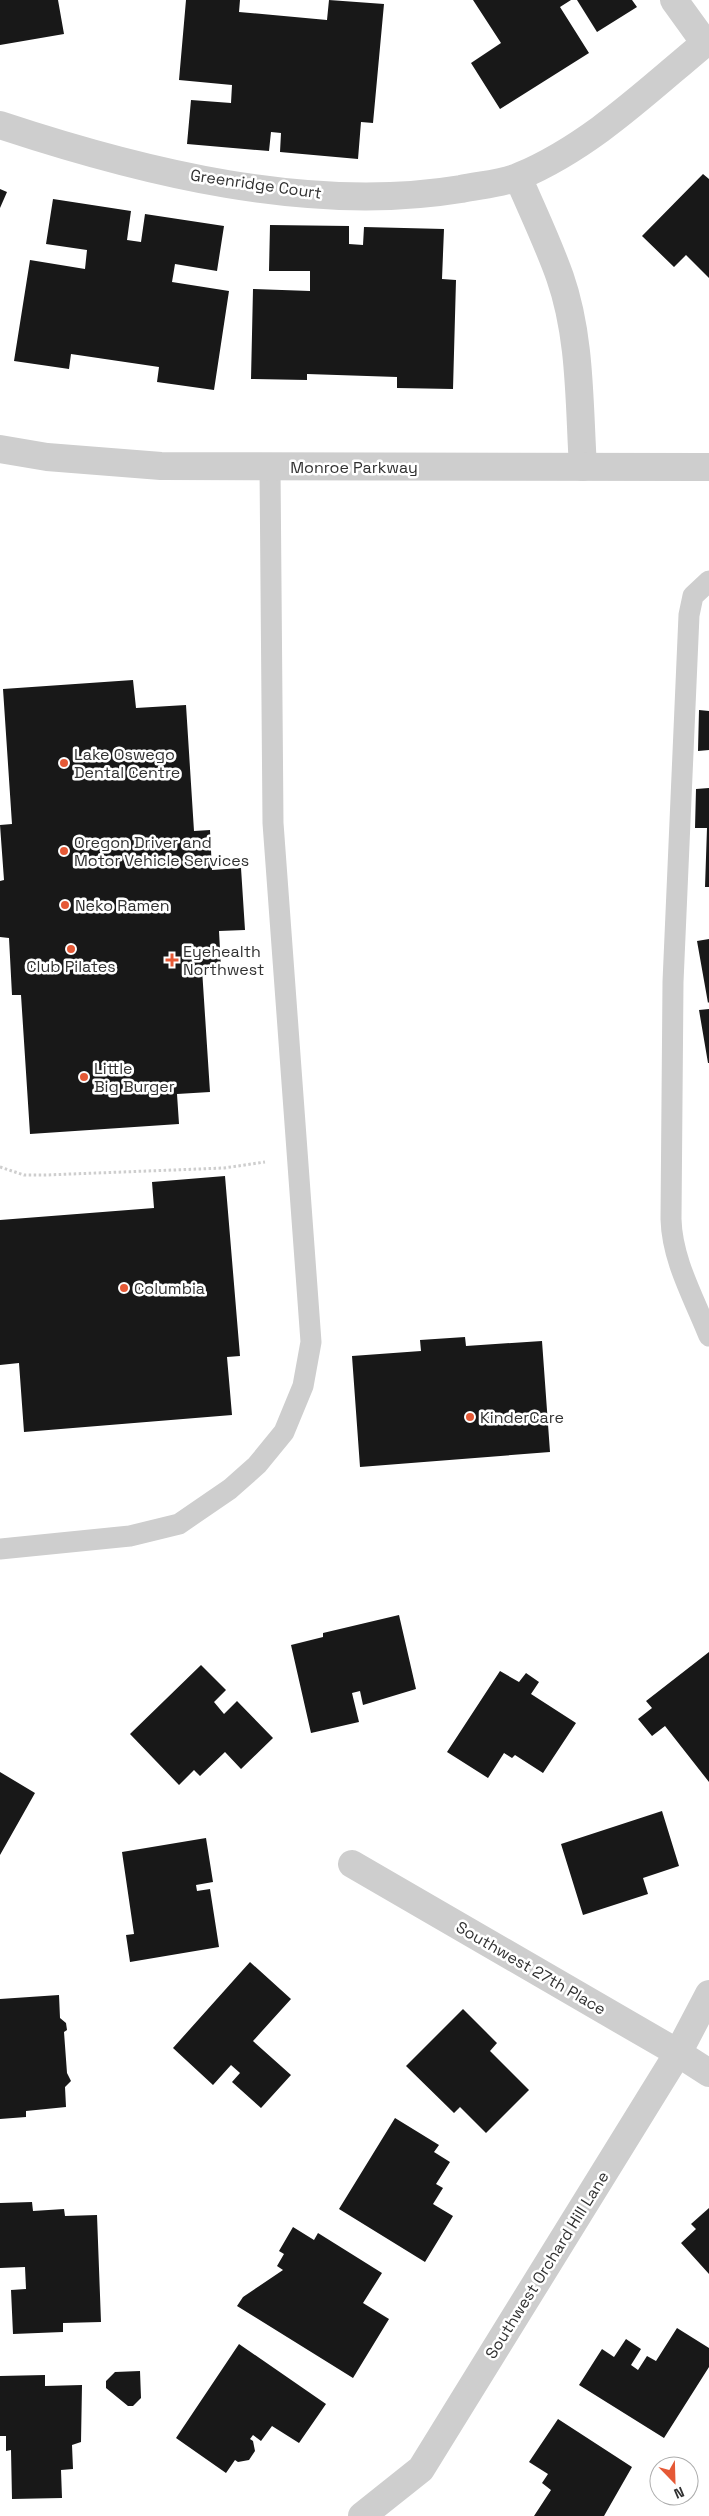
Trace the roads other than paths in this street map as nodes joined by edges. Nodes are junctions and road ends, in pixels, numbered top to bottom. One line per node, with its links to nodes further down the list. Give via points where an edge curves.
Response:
1 (674, 0): 2 (street, Greenridge Court)
2 (707, 45): 4 (street, Greenridge Court, via 588,138 560,157)
3 (0, 125): 4 (street, Greenridge Court, via 127,162 271,189 345,195 402,195 446,191)
4 (518, 177): 7 (street, via 564,294 577,363)
5 (0, 449): 6 (street, Monroe Parkway, via 122,465)
6 (270, 467): 7 (street, Monroe Parkway); 11 (lane, via 273,823 311,1342 303,1386 284,1432 257,1465 230,1489 179,1524 130,1536)
7 (583, 467): 8 (street, Monroe Parkway)
8 (709, 467)
9 (709, 581): 10 (lane, via 693,596 689,615 673,982 671,1239)
10 (709, 1336)
11 (0, 1548)
12 (352, 1864): 14 (street, Southwest 27th Place)
13 (709, 1994): 14 (street, Southwest Orchard Hill Lane)
14 (678, 2052): 15 (street, Southwest 27th Place); 16 (street, Southwest Orchard Hill Lane, via 421,2469)
15 (709, 2073)
16 (362, 2516)

